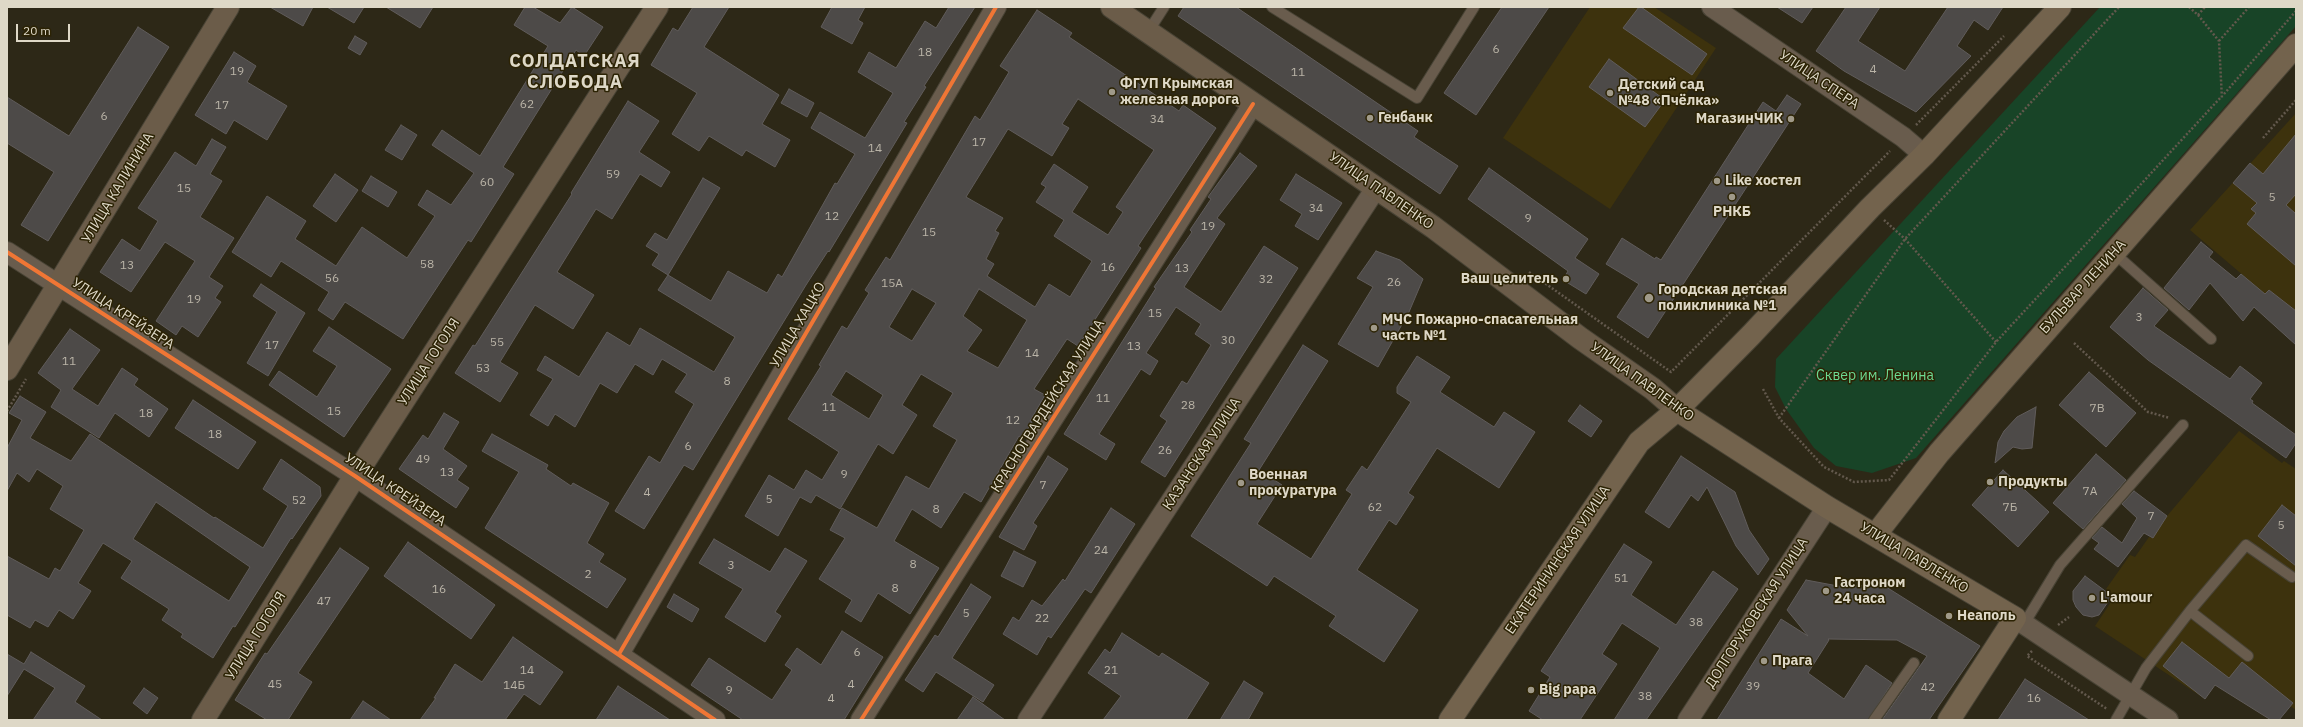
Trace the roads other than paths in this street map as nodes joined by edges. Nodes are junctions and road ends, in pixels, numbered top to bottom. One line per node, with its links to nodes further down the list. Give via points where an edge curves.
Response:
1 (228, 7): 17 (main road, УЛИЦА КАЛИНИНА)
2 (657, 7): 22 (main road, УЛИЦА ГОГОЛЯ)
3 (996, 7): 28 (street, УЛИЦА ХАЦКО)
4 (1112, 7): 10 (main road, УЛИЦА ПАВЛЕНКО)
5 (1164, 7): 10 (lane)
6 (1272, 7): 7 (lane, via 1417,98)
7 (1474, 7)
8 (1712, 7): 13 (street, УЛИЦА СПЕРА, via 1903,137)
9 (2060, 7): 13 (main road)
10 (1148, 32): 12 (main road, УЛИЦА ПАВЛЕНКО)
11 (2296, 45): 16 (main road, БУЛЬВАР ЛЕНИНА)
12 (1253, 104): 14 (main road, УЛИЦА ПАВЛЕНКО); 35 (street, КРАСНОГВАРДЕЙСКАЯ УЛИЦА)
13 (1924, 155): 20 (main road)
14 (1376, 188): 20 (main road, УЛИЦА ПАВЛЕНКО, via 1653,389); 36 (street, КАЗАНСКАЯ УЛИЦА)
15 (7, 252): 17 (street, УЛИЦА КРЕЙЗЕРА)
16 (2114, 253): 18 (lane); 24 (main road, БУЛЬВАР ЛЕНИНА, via 1939,453)
17 (59, 286): 19 (main road, УЛИЦА КАЛИНИНА); 22 (street, УЛИЦА КРЕЙЗЕРА)
18 (2211, 339)
19 (7, 369)
20 (1677, 410): 23 (main road, УЛИЦА ПАВЛЕНКО); 37 (main road, ЕКАТЕРИНИНСКАЯ УЛИЦА, via 1639,442)
21 (2183, 425): 27 (lane, via 2060,565)
22 (355, 476): 28 (street, УЛИЦА КРЕЙЗЕРА); 33 (main road, УЛИЦА ГОГОЛЯ)
23 (1827, 506): 24 (main road, УЛИЦА ПАВЛЕНКО); 38 (street, ДОЛГОРУКОВСКАЯ УЛИЦА)
24 (1876, 534): 27 (main road, УЛИЦА ПАВЛЕНКО)
25 (2292, 577): 26 (lane, via 2246,545)
26 (2190, 611): 29 (lane); 31 (lane, via 2146,668)
27 (2020, 621): 31 (street, УЛИЦА ПАВЛЕНКО); 40 (main road)
28 (619, 654): 34 (street, УЛИЦА КРЕЙЗЕРА)
29 (2248, 656)
30 (1914, 663): 39 (lane)
31 (2132, 696): 32 (lane); 41 (street, УЛИЦА ПАВЛЕНКО)
32 (2115, 717)
33 (203, 720)
34 (715, 720)
35 (861, 720)
36 (1028, 720)
37 (1450, 720)
38 (1688, 720)
39 (1874, 720)
40 (1949, 720)
41 (2168, 720)

